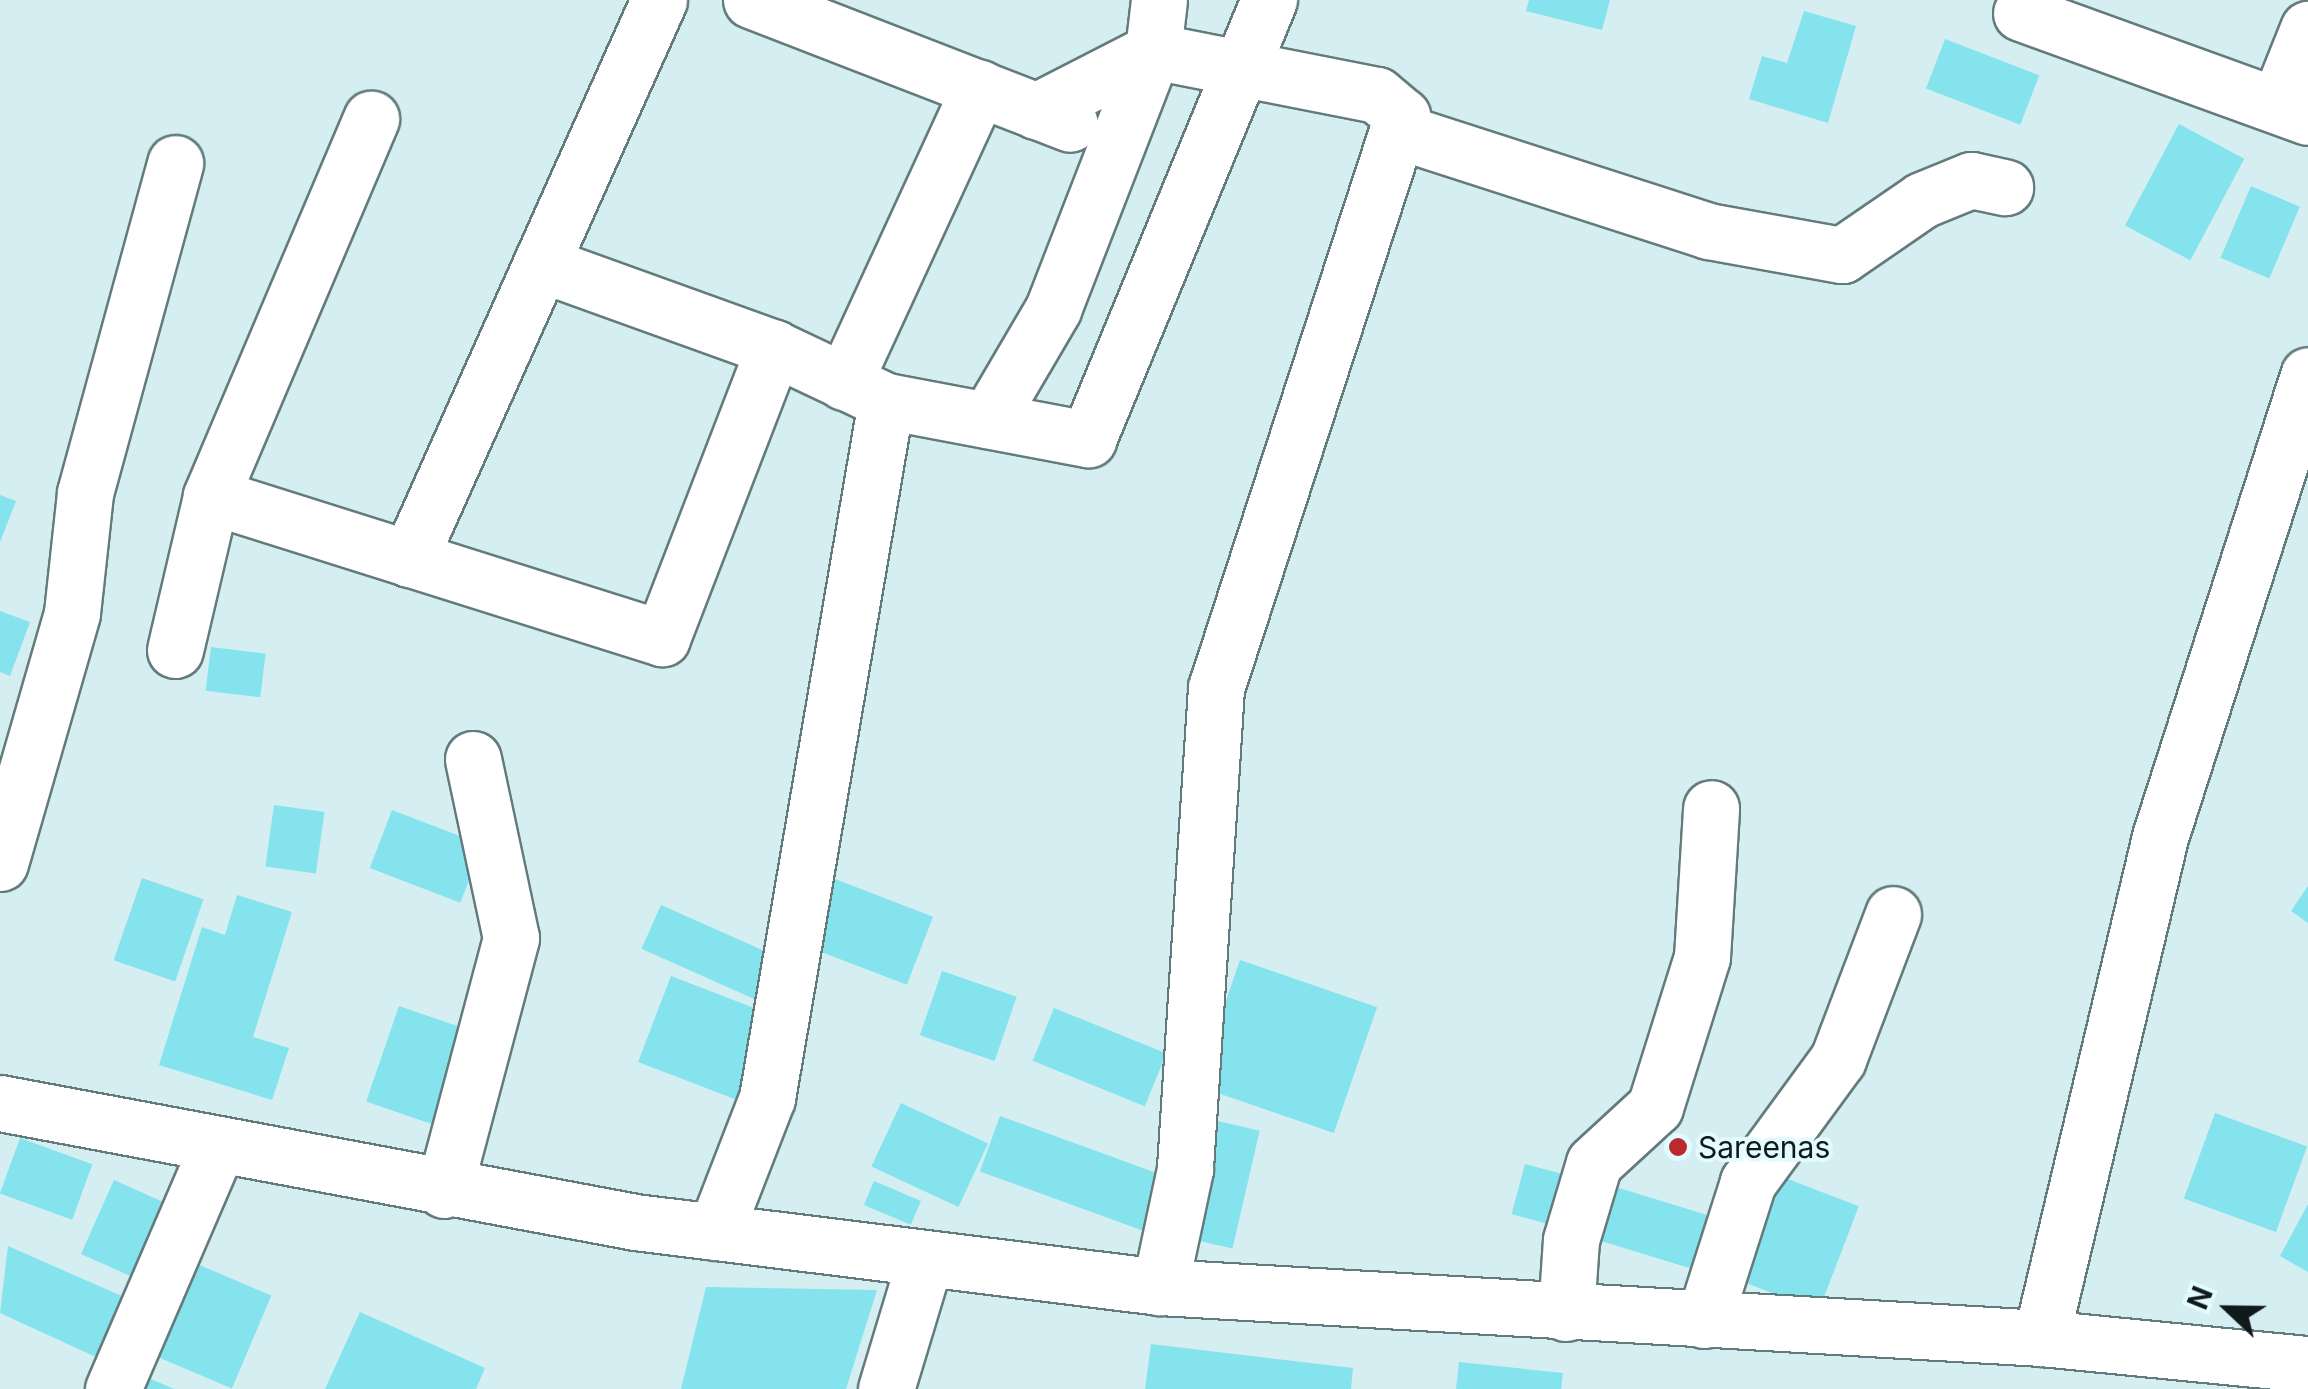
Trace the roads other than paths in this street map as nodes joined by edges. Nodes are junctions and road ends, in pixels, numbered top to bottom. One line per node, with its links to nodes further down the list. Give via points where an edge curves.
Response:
1 (659, 0): 16 (street)
2 (751, 0): 8 (street)
3 (1269, 0): 7 (street)
4 (2021, 13): 10 (street)
5 (1156, 25): 7 (street); 9 (street); 13 (street)
6 (2308, 29): 10 (street)
7 (1247, 70): 12 (street, via 1378,95 1402,116); 20 (street, via 1088,439)
8 (979, 88): 9 (street); 19 (street)
9 (1036, 111): 13 (street)
10 (2293, 111)
11 (371, 118): 21 (street)
12 (1402, 132): 15 (street, via 1708,230 1842,254 1922,200 1971,180); 33 (street, via 1216,688 1185,1169)
13 (1115, 142): 20 (street, via 1053,309)
14 (175, 163): 26 (street, via 85,492 72,613)
15 (2006, 188)
16 (541, 264): 17 (street); 22 (street)
17 (774, 348): 19 (street); 22 (street, via 662,638)
18 (2308, 375): 36 (street, via 2160,836)
19 (865, 392): 20 (street); 31 (street, via 766,1098)
20 (988, 420)
21 (212, 496): 22 (street); 23 (street)
22 (409, 559)
23 (175, 650)
24 (473, 759): 30 (street, via 512,938)
25 (1711, 808): 34 (street, via 1702,957 1655,1106 1594,1164 1572,1240)
26 (0, 863)
27 (1893, 914): 35 (street, via 1838,1059 1748,1182)
28 (0, 1103): 29 (street)
29 (218, 1145): 30 (street); 38 (street)
30 (444, 1190): 31 (street)
31 (714, 1232): 32 (street)
32 (926, 1260): 33 (street); 39 (street)
33 (1160, 1288): 34 (street)
34 (1566, 1313): 35 (street)
35 (1704, 1320): 36 (street)
36 (2040, 1338): 37 (street)
37 (2308, 1364)
38 (113, 1389)
39 (886, 1389)

